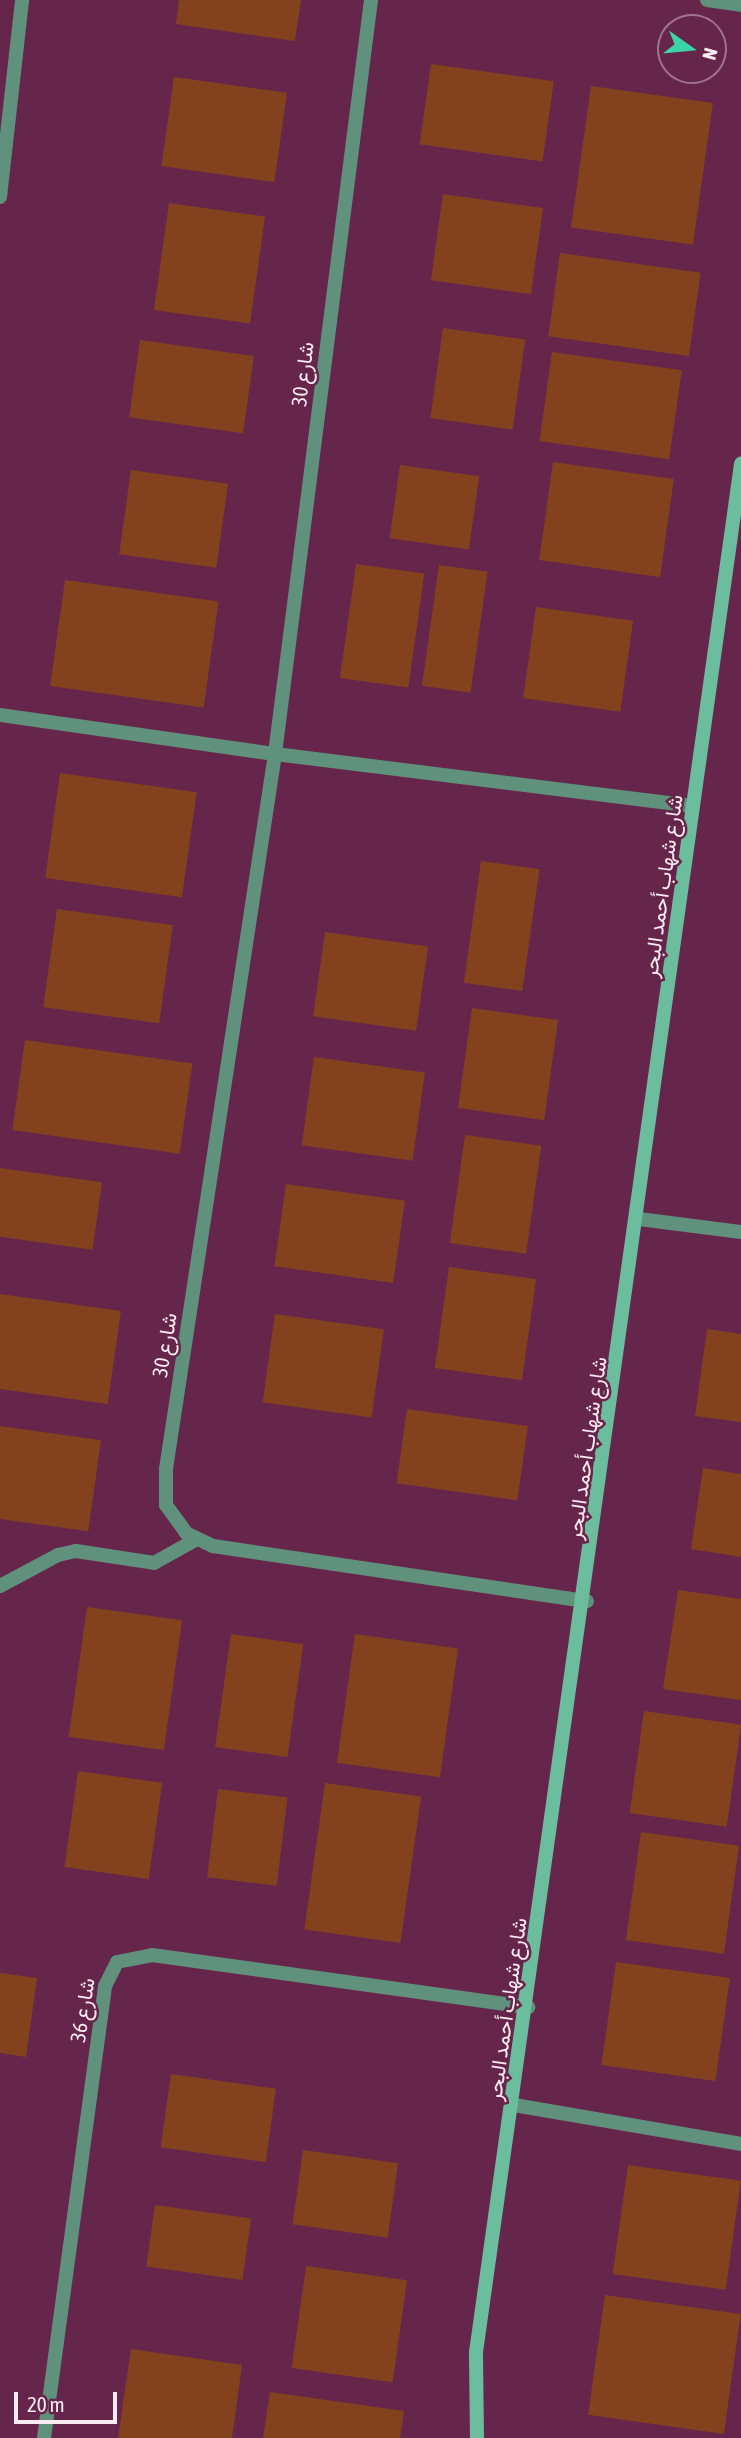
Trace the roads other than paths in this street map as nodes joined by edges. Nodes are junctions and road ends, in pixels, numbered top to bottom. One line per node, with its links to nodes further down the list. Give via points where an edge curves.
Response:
1 (22, 0): 5 (street)
2 (371, 0): 8 (street, شارع 30)
3 (707, 0): 4 (street)
4 (741, 5)
5 (0, 197)
6 (741, 463): 9 (street, شارع شهاب أحمد البحر)
7 (0, 715): 8 (street)
8 (275, 754): 9 (street); 12 (street, شارع 30, via 166,1469 173,1520)
9 (693, 806): 10 (street, شارع شهاب أحمد البحر)
10 (639, 1219): 11 (street); 14 (street, شارع شهاب أحمد البحر)
11 (741, 1231)
12 (197, 1539): 13 (street, via 154,1563 76,1551 58,1555); 14 (street)
13 (0, 1586)
14 (587, 1601): 15 (street, شارع شهاب أحمد البحر)
15 (528, 2007): 16 (street, شارع شهاب أحمد البحر); 18 (street, شارع 36, via 152,1955 117,1962 105,1986)
16 (514, 2105): 17 (street); 19 (street, شارع شهاب أحمد البحر, via 477,2352)
17 (741, 2144)
18 (44, 2438)
19 (477, 2438)

